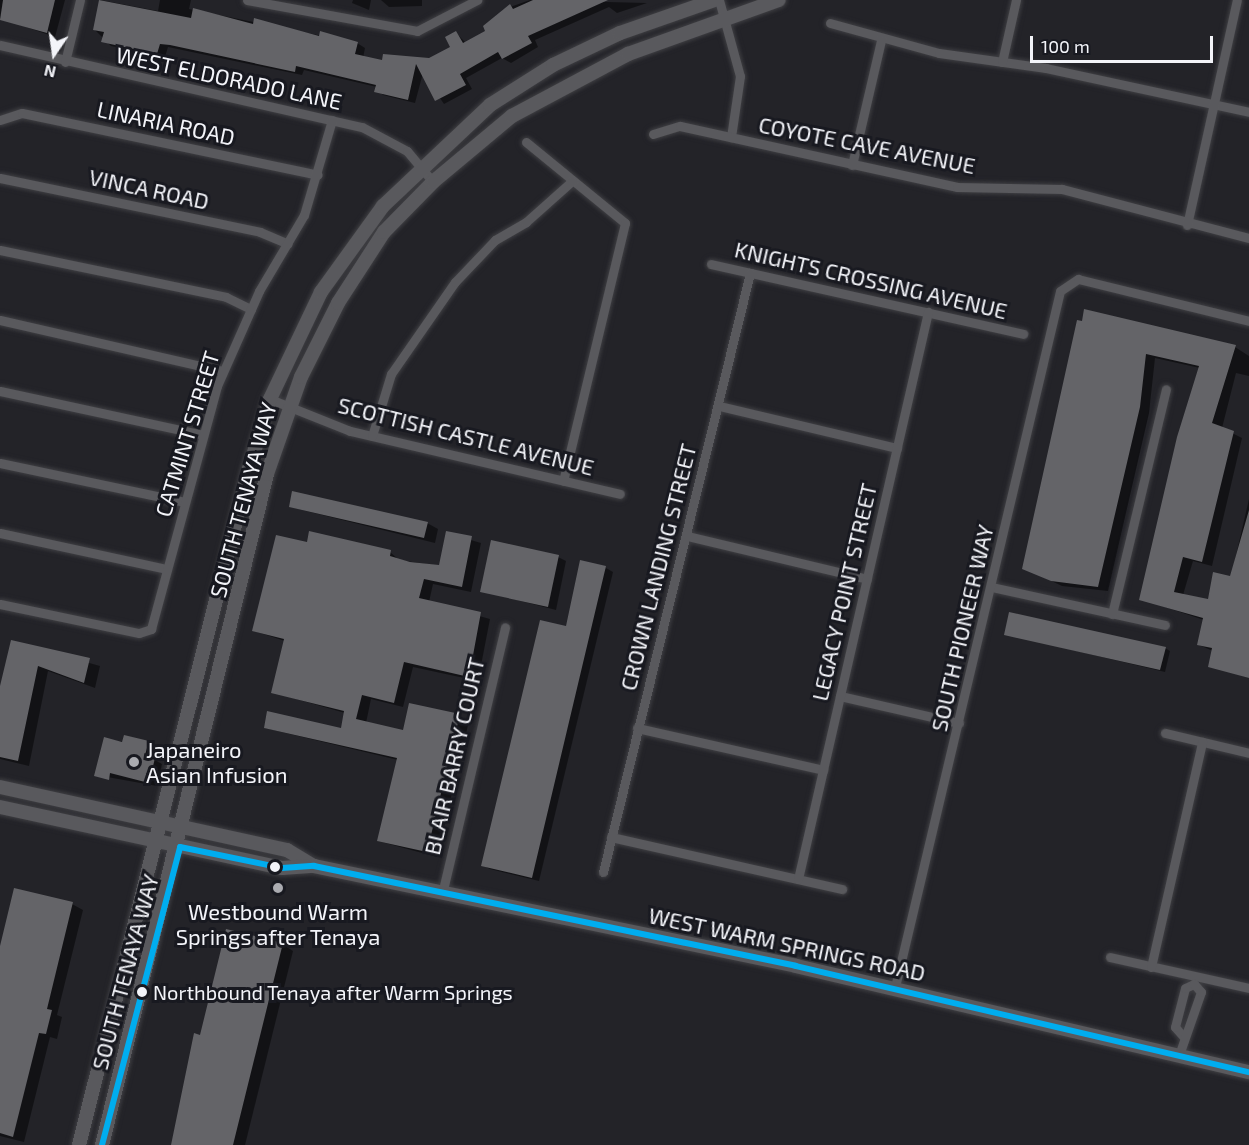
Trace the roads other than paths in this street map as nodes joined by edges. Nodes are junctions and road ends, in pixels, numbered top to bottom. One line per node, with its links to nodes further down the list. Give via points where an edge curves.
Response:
1 (80, 0): 12 (street)
2 (247, 0): 7 (street)
3 (477, 0): 7 (street, via 417,31)
4 (779, 0): 8 (street, SOUTH TENAYA WAY)
5 (1016, 0): 13 (street)
6 (1237, 0): 14 (street)
7 (264, 2)
8 (720, 7): 19 (street, via 741,82); 22 (street, SOUTH TENAYA WAY, via 620,33 553,65 490,105); 26 (street, SOUTH TENAYA WAY, via 562,86 498,126)
9 (830, 23): 10 (street)
10 (880, 40): 13 (street); 21 (street)
11 (0, 45): 12 (street, WEST ELDORADO LANE)
12 (65, 62): 17 (street, WEST ELDORADO LANE)
13 (1002, 62): 14 (street)
14 (1214, 104): 15 (street); 27 (street)
15 (1249, 112)
16 (3, 118): 23 (street, LINARIA ROAD, via 22,113)
17 (332, 120): 22 (street, WEST ELDORADO LANE, via 391,141); 23 (street, CATMINT STREET)
18 (653, 134): 19 (street, COYOTE CAVE AVENUE, via 680,126)
19 (731, 137): 21 (street, COYOTE CAVE AVENUE)
20 (525, 142): 25 (street)
21 (852, 165): 27 (street, COYOTE CAVE AVENUE, via 957,187 1062,189)
22 (420, 166): 26 (street, WEST ELDORADO LANE); 41 (street, SOUTH TENAYA WAY, via 336,267 300,330)
23 (318, 175): 29 (street, CATMINT STREET)
24 (0, 178): 29 (street, VINCA ROAD, via 260,232)
25 (572, 181): 45 (street, via 526,222 495,240 449,289 391,375); 48 (street, via 625,223)
26 (433, 182): 43 (street, SOUTH TENAYA WAY, via 384,232 353,278 317,340)
27 (1187, 225): 28 (street, COYOTE CAVE AVENUE)
28 (1249, 238)
29 (288, 243): 33 (street, CATMINT STREET)
30 (0, 250): 33 (street, via 226,297)
31 (711, 264): 32 (street, KNIGHTS CROSSING AVENUE)
32 (750, 273): 34 (street, KNIGHTS CROSSING AVENUE); 42 (street, CROWN LANDING STREET)
33 (251, 309): 38 (street, CATMINT STREET)
34 (928, 312): 37 (street, KNIGHTS CROSSING AVENUE); 46 (street, LEGACY POINT STREET)
35 (0, 320): 38 (street)
36 (1249, 321): 55 (street, SOUTH PIONEER WAY, via 1071,281 1060,291)
37 (1023, 334)
38 (224, 371): 44 (street, CATMINT STREET)
39 (1166, 389): 57 (street)
40 (0, 391): 44 (street)
41 (270, 399): 43 (street, SCOTTISH CASTLE AVENUE); 69 (street, SOUTH TENAYA WAY)
42 (719, 406): 46 (street); 52 (street, CROWN LANDING STREET)
43 (289, 407): 45 (street, SCOTTISH CASTLE AVENUE); 70 (street, SOUTH TENAYA WAY, via 267,474)
44 (203, 435): 50 (street, CATMINT STREET)
45 (372, 436): 48 (street, SCOTTISH CASTLE AVENUE)
46 (897, 448): 54 (street, LEGACY POINT STREET)
47 (0, 463): 50 (street)
48 (563, 481): 49 (street, SCOTTISH CASTLE AVENUE)
49 (620, 494)
50 (185, 502): 53 (street, CATMINT STREET)
51 (0, 533): 53 (street)
52 (687, 536): 54 (street); 62 (street, CROWN LANDING STREET)
53 (167, 570): 56 (street, CATMINT STREET, via 148,632)
54 (867, 579): 60 (street, LEGACY POINT STREET)
55 (992, 587): 57 (street); 61 (street, SOUTH PIONEER WAY)
56 (0, 604)
57 (1112, 614): 58 (street)
58 (1165, 625)
59 (505, 627): 78 (street, BLAIR BARRY COURT)
60 (840, 696): 61 (street); 66 (street, LEGACY POINT STREET)
61 (959, 723): 82 (street, SOUTH PIONEER WAY)
62 (637, 728): 66 (street); 71 (street, CROWN LANDING STREET)
63 (1165, 733): 64 (street)
64 (1202, 742): 65 (street); 80 (street)
65 (1249, 753)
66 (823, 770): 76 (street, LEGACY POINT STREET)
67 (0, 787): 69 (street, WEST WARM SPRINGS ROAD)
68 (0, 807): 72 (street, WEST WARM SPRINGS ROAD)
69 (163, 823): 70 (street, WEST WARM SPRINGS ROAD); 72 (street, SOUTH TENAYA WAY)
70 (184, 827): 73 (street, SOUTH TENAYA WAY); 74 (street, WEST WARM SPRINGS ROAD, via 288,850)
71 (611, 837): 75 (street, CROWN LANDING STREET); 76 (street)
72 (158, 842): 73 (street, WEST WARM SPRINGS ROAD); 87 (street, SOUTH TENAYA WAY)
73 (180, 847): 74 (street, WEST WARM SPRINGS ROAD, via 282,868); 88 (street, SOUTH TENAYA WAY)
74 (314, 866): 78 (street, WEST WARM SPRINGS ROAD)
75 (603, 872)
76 (798, 879): 77 (street)
77 (842, 889)
78 (442, 894): 82 (street, WEST WARM SPRINGS ROAD)
79 (1110, 957): 80 (street)
80 (1151, 967): 81 (street)
81 (1195, 980): 83 (street); 84 (street, via 1201,992 1191,1030); 84 (street, via 1185,988 1175,1027)
82 (895, 987): 85 (street, WEST WARM SPRINGS ROAD)
83 (1249, 988)
84 (1183, 1036): 85 (street)
85 (1179, 1055): 86 (street, WEST WARM SPRINGS ROAD)
86 (1249, 1072)
87 (79, 1145)
88 (102, 1145)

